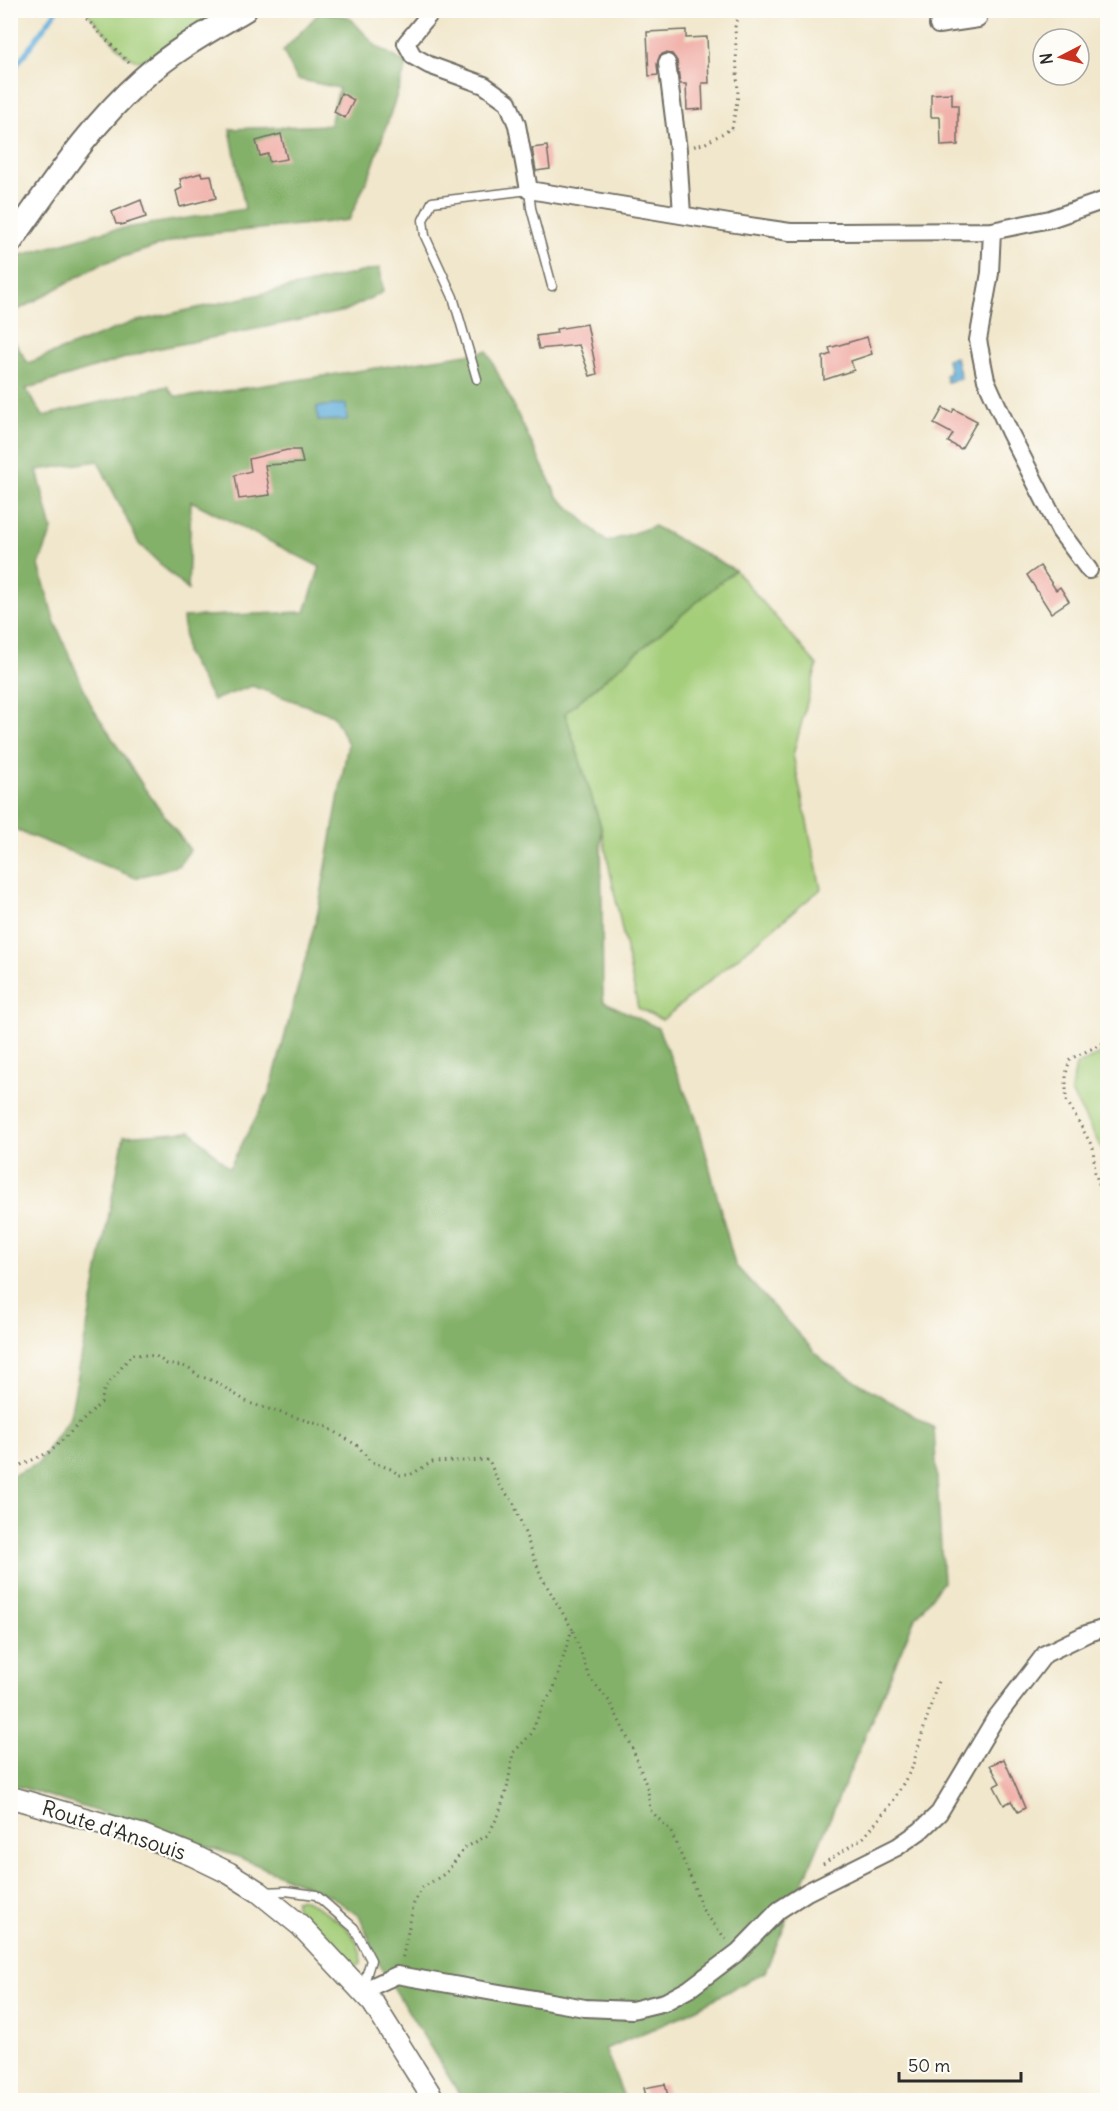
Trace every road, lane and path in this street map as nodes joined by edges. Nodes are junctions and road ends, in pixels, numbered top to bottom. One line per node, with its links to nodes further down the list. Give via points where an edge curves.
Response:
1 (78, 10): 8 (path)
2 (245, 10): 8 (main road, via 196,38)
3 (433, 10): 10 (street, via 406,43 413,56 484,85 507,102 517,125)
4 (740, 10): 9 (path, via 735,27 738,96 732,129 704,144)
5 (978, 10): 6 (street, via 978,20)
6 (938, 25)
7 (667, 63): 9 (street)
8 (143, 78): 14 (main road, via 93,128)
9 (678, 150): 12 (street)
10 (529, 190): 12 (street); 15 (lane); 16 (lane, via 432,202 423,220 425,236 453,297)
11 (1107, 199): 13 (street, via 1050,219)
12 (682, 215): 13 (street, via 790,232)
13 (992, 231): 17 (street, via 990,273 978,340 986,380 1060,531)
14 (10, 243)
15 (552, 286)
16 (477, 379)
17 (1089, 570)
18 (1107, 1041): 19 (path, via 1070,1059 1066,1099 1093,1148 1095,1172 1101,1191)
19 (1107, 1193)
20 (10, 1470): 22 (path, via 50,1452 100,1403 104,1390 132,1354 156,1356 167,1364 188,1367 249,1403 327,1427 358,1446 371,1462 399,1475 410,1475 432,1462 489,1460 500,1487 513,1501 541,1576)
21 (1107, 1627): 27 (street, via 1045,1654 995,1719 939,1813 920,1831 788,1904)
22 (573, 1629): 27 (path, via 590,1678 610,1702 632,1747 648,1790 650,1810 670,1830 702,1909); 28 (path, via 553,1691 531,1734 513,1753 498,1816 488,1835 465,1848 446,1873 422,1888 414,1903)
23 (939, 1678): 25 (path, via 912,1768 892,1803 864,1837)
24 (10, 1797): 26 (street, Route d'Ansouis, via 142,1835 229,1873)
25 (821, 1866)
26 (259, 1892): 29 (street, Route d'Ansouis, via 301,1926); 29 (lane, via 316,1895 354,1928 370,1960)
27 (738, 1952): 28 (street, via 689,1989 665,2002 632,2010 585,2008)
28 (397, 1975): 29 (street)
29 (362, 1990): 30 (street, Route d'Ansouis)
30 (434, 2100)

